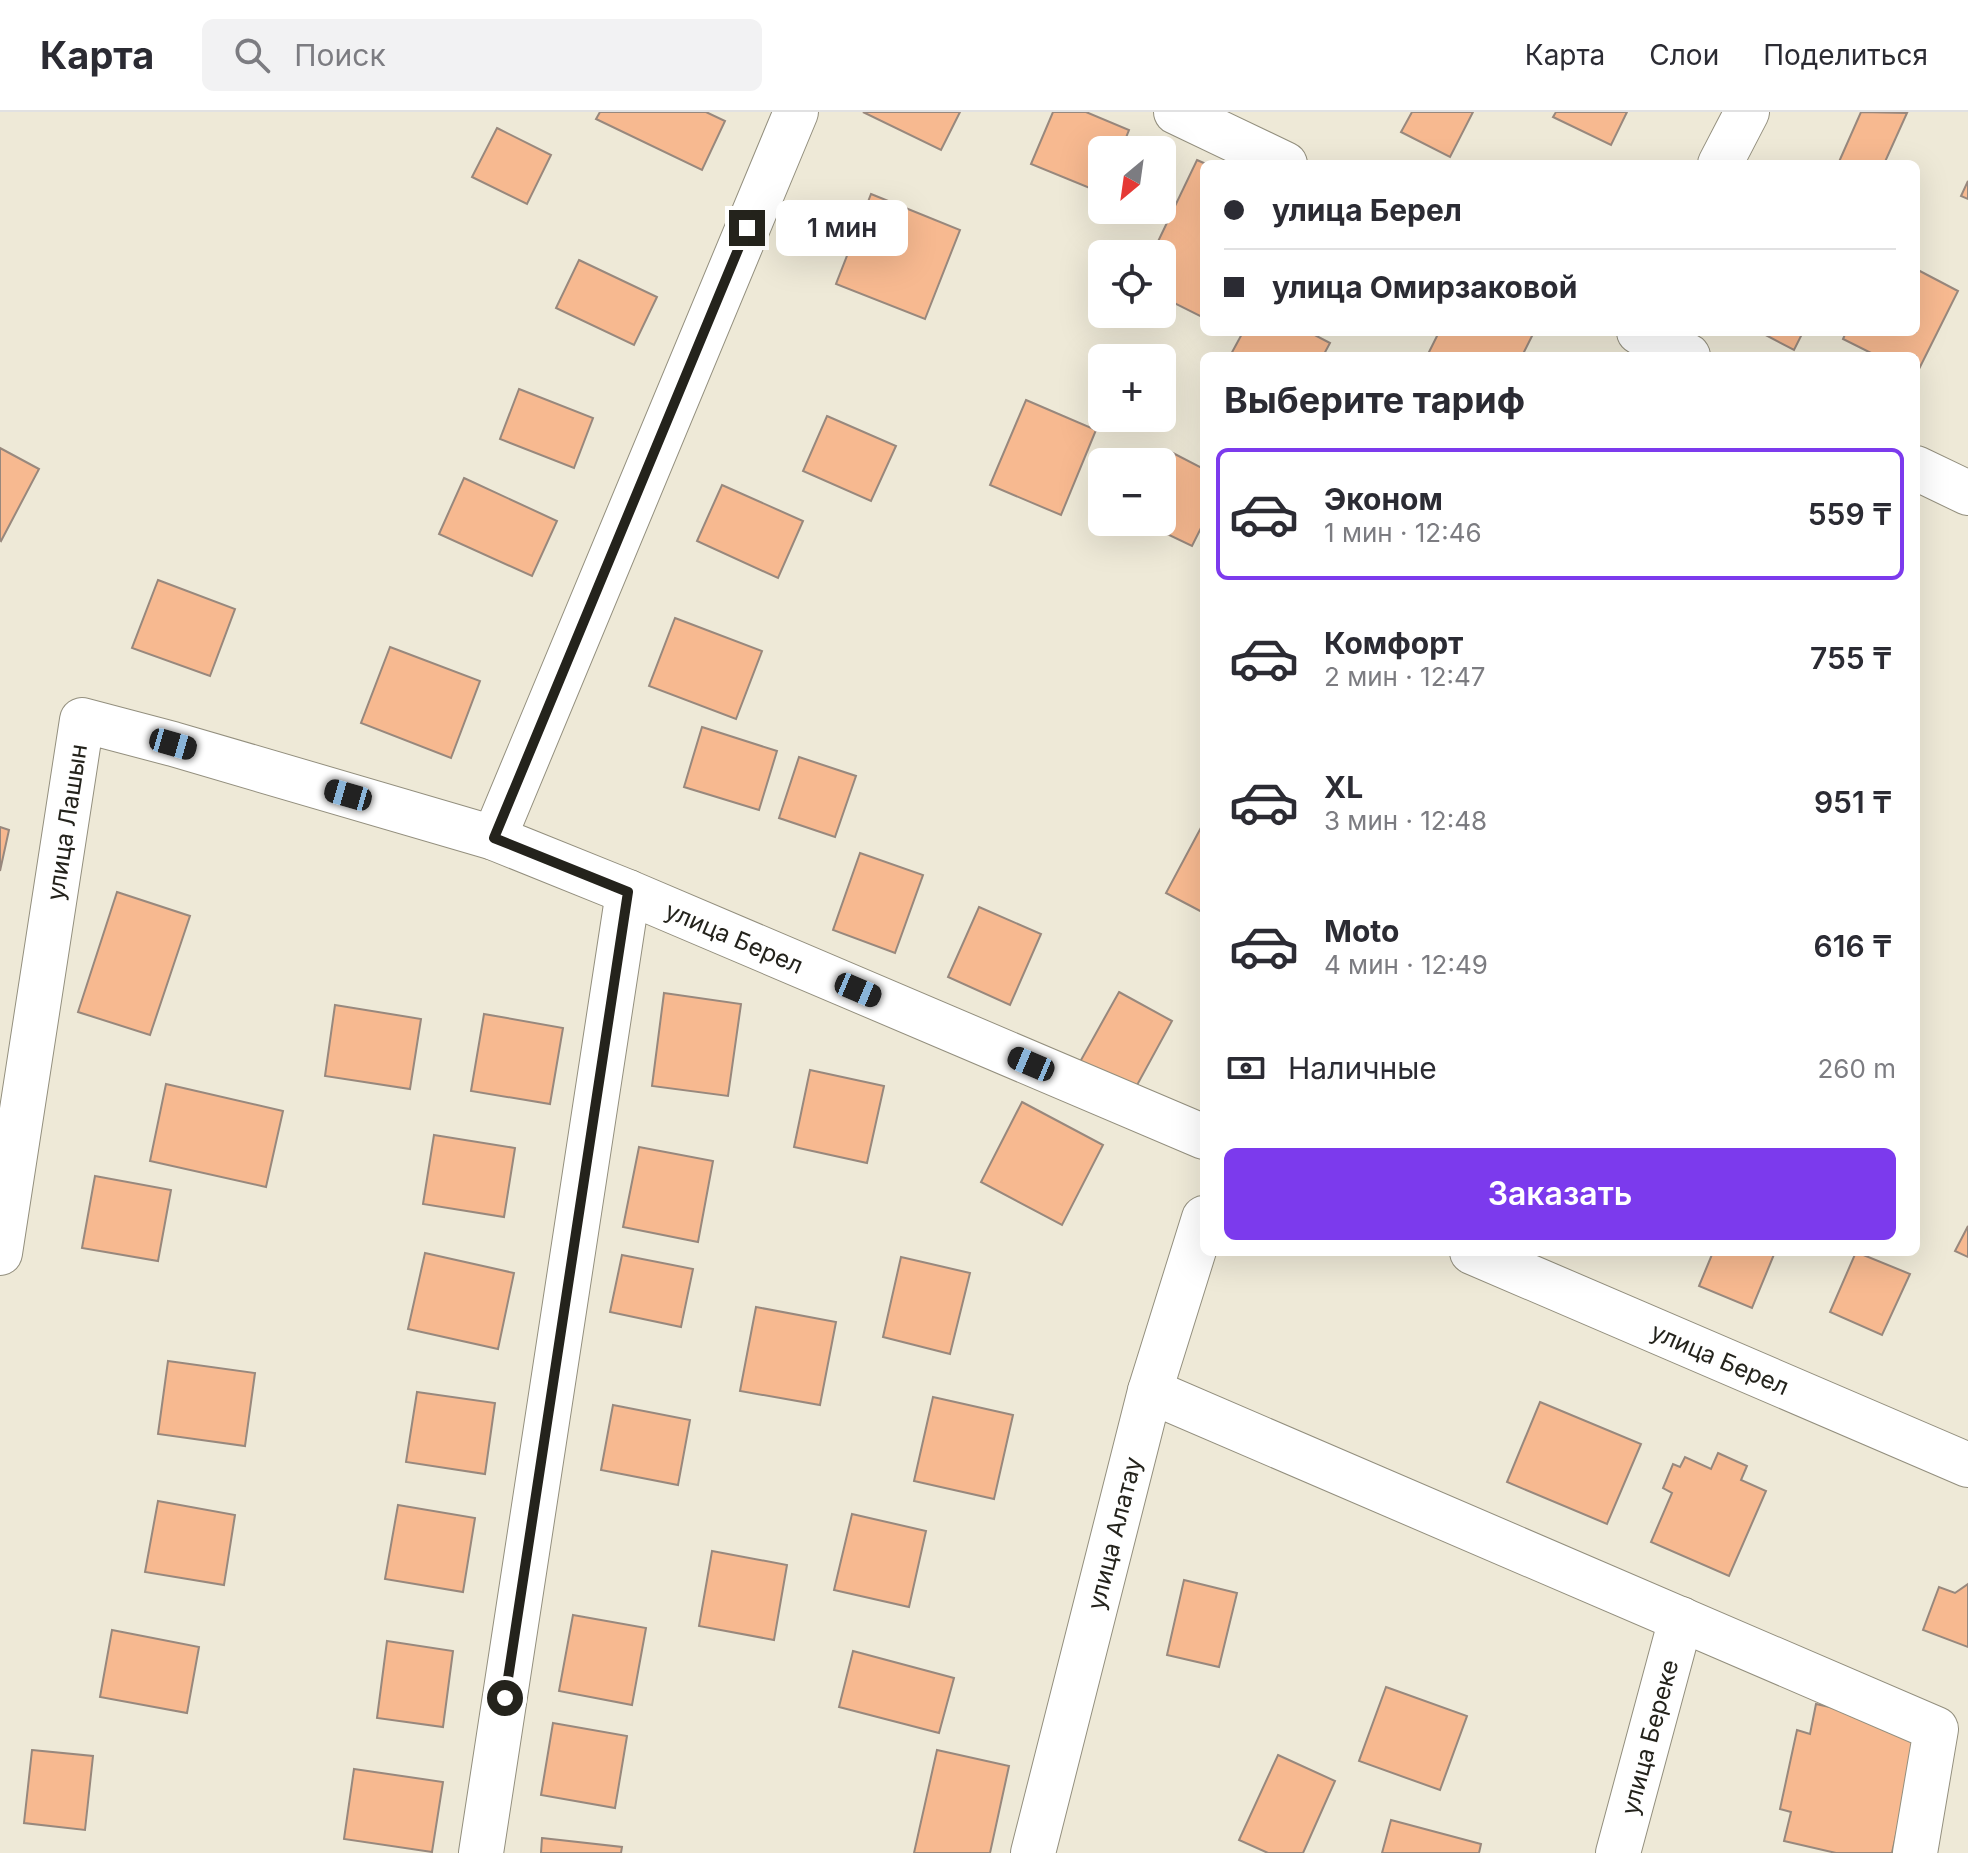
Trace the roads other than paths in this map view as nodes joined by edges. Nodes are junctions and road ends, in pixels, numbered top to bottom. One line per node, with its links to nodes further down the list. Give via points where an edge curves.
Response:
1 (796, 112): 10 (street)
2 (1176, 112): 4 (street)
3 (1747, 112): 5 (street)
4 (1277, 160)
5 (1722, 160)
6 (1645, 336): 7 (street)
7 (1679, 352)
8 (1920, 470): 9 (street)
9 (1968, 493)
10 (494, 838): 11 (street, улица Лашын); 14 (street, улица Лашын, via 82,720)
11 (628, 892): 12 (street, улица Берел); 19 (street)
12 (1200, 1135)
13 (1200, 1231): 16 (street, улица Алатау)
14 (0, 1253)
15 (1481, 1256): 17 (street, улица Берел)
16 (1150, 1391): 18 (street); 20 (street, улица Алатау)
17 (1968, 1465)
18 (1681, 1619): 21 (street, улица Береке); 22 (street, via 1936,1729)
19 (481, 1853)
20 (1033, 1853)
21 (1618, 1853)
22 (1915, 1853)

